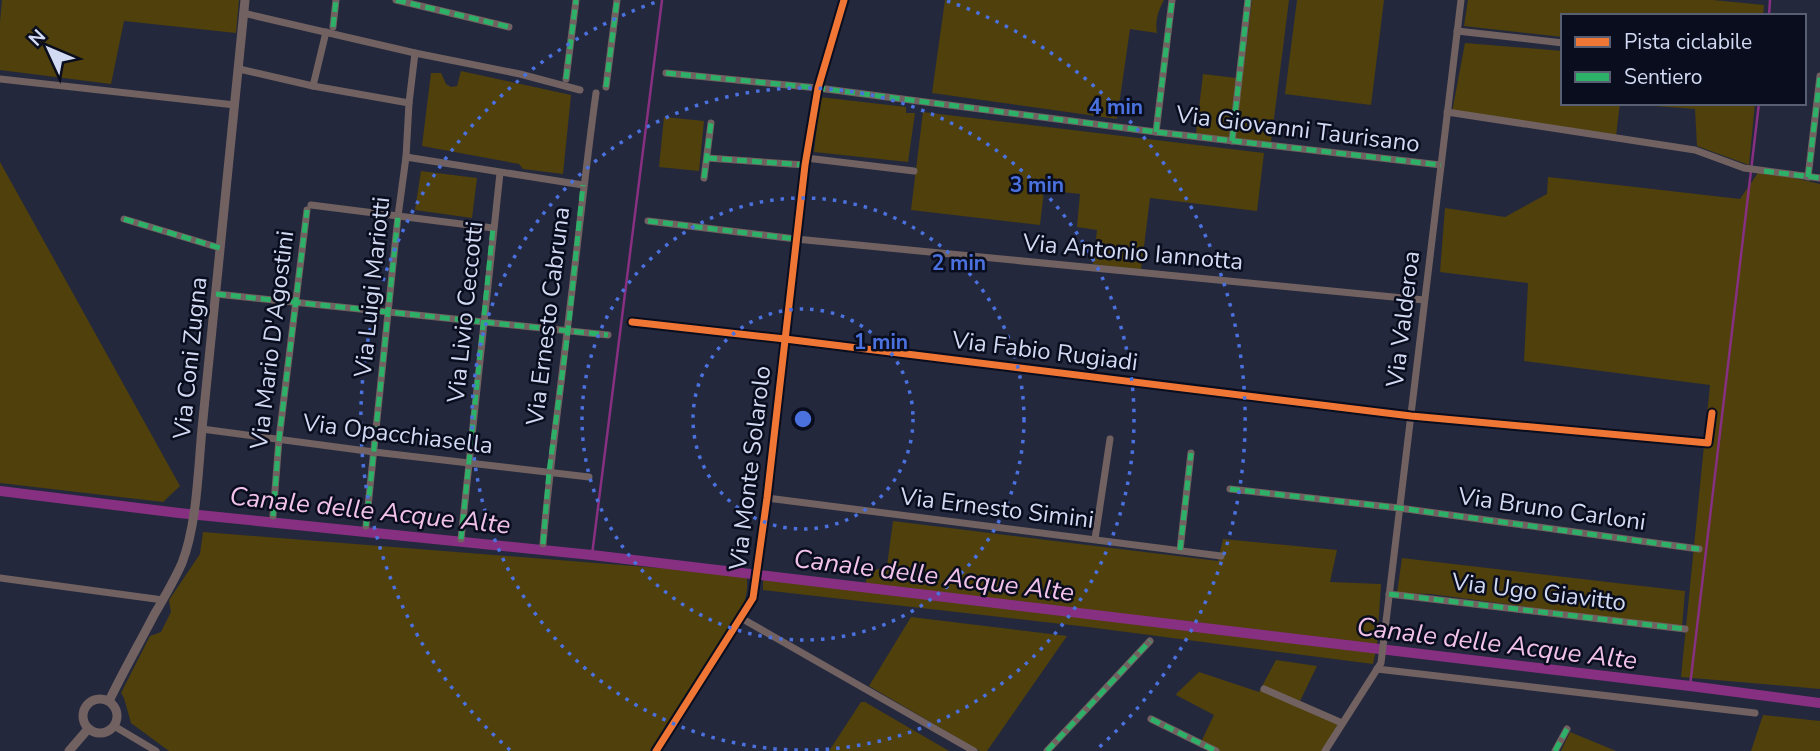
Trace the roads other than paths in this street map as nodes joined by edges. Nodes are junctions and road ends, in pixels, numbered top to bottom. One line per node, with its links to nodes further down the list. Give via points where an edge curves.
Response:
1 (245, 0): 10 (street, Via Coni Zugna)
2 (336, 0): 12 (street)
3 (396, 0): 11 (street)
4 (576, 0): 20 (street)
5 (617, 0): 22 (street)
6 (844, 0): 23 (street, Via Monte Solarolo)
7 (1172, 0): 30 (street)
8 (1248, 0): 31 (street)
9 (1461, 0): 13 (street, Via Valderoa)
10 (243, 13): 12 (street); 16 (street, Via Coni Zugna)
11 (509, 27)
12 (330, 29): 15 (street); 21 (street)
13 (1457, 31): 14 (street); 28 (street, Via Valderoa)
14 (1561, 43)
15 (415, 53): 24 (street); 26 (street, Via Luigi Mariotti)
16 (239, 69): 21 (street); 27 (street, Via Coni Zugna)
17 (666, 73): 23 (street, Via Giovanni Taurisano)
18 (1820, 76): 38 (street)
19 (1, 79): 27 (street)
20 (566, 79)
21 (313, 86): 26 (street)
22 (606, 87)
23 (818, 88): 30 (street, Via Giovanni Taurisano); 34 (street, Via Monte Solarolo)
24 (580, 90)
25 (596, 93): 41 (street, Via Ernesto Cabruna)
26 (409, 103): 32 (street, Via Luigi Mariotti)
27 (235, 105): 47 (street, Via Coni Zugna)
28 (1447, 112): 35 (street, Via Valderoa); 38 (street, via 1695,150 1744,168)
29 (711, 123): 33 (street)
30 (1156, 132): 31 (street, Via Giovanni Taurisano)
31 (1232, 141): 35 (street, Via Giovanni Taurisano)
32 (406, 157): 37 (street); 42 (street, Via Luigi Mariotti)
33 (707, 158): 34 (street); 39 (street)
34 (805, 162): 36 (street); 46 (street, Via Monte Solarolo)
35 (1441, 165): 49 (street, Via Valderoa)
36 (914, 171)
37 (500, 173): 41 (street); 45 (street, Via Livio Ceccotti)
38 (1808, 177): 40 (street)
39 (704, 178)
40 (1820, 178)
41 (583, 185): 54 (street, Via Ernesto Cabruna)
42 (398, 216): 45 (street); 50 (street, Via Mario D'Agostini, via 309,208); 51 (street, Via Luigi Mariotti)
43 (124, 219): 47 (street)
44 (648, 222): 46 (street, Via Antonio Iannotta)
45 (494, 228): 52 (street, Via Livio Ceccotti)
46 (796, 239): 49 (street, Via Antonio Iannotta); 56 (street, Via Monte Solarolo)
47 (220, 248): 48 (street, Via Coni Zugna)
48 (216, 295): 50 (street); 59 (street, Via Coni Zugna)
49 (1424, 300): 58 (street, Via Valderoa)
50 (297, 303): 51 (street); 60 (street, Via Mario D'Agostini)
51 (388, 312): 52 (street); 62 (street, Via Luigi Mariotti)
52 (484, 322): 54 (street); 64 (street, Via Livio Ceccotti)
53 (632, 322): 56 (street, Via Fabio Rugiadi)
54 (568, 331): 55 (street); 65 (street, Via Ernesto Cabruna)
55 (608, 335)
56 (785, 339): 58 (street, Via Fabio Rugiadi); 68 (street, Via Monte Solarolo)
57 (1712, 414): 58 (street, Via Fabio Rugiadi, via 1708,443)
58 (1411, 416): 69 (street, Via Valderoa)
59 (202, 429): 60 (street, Via Opacchiasella); 80 (street, Via Coni Zugna, via 187,546)
60 (279, 439): 62 (street, Via Opacchiasella); 70 (street, Via Mario D'Agostini)
61 (1110, 439): 73 (street)
62 (374, 452): 64 (street, Via Opacchiasella); 71 (street, Via Luigi Mariotti)
63 (1191, 453): 76 (street)
64 (468, 462): 65 (street, Via Opacchiasella); 72 (street, Via Livio Ceccotti)
65 (549, 472): 66 (street, Via Opacchiasella); 74 (street, Via Ernesto Cabruna)
66 (589, 477)
67 (1230, 489): 69 (street, Via Bruno Carloni)
68 (767, 498): 73 (street, Via Ernesto Simini); 81 (street, Via Monte Solarolo, via 753,598)
69 (1399, 508): 75 (street, Via Bruno Carloni); 79 (street, Via Valderoa)
70 (273, 516)
71 (366, 526)
72 (461, 539)
73 (1094, 540): 76 (street, Via Ernesto Simini)
74 (542, 544)
75 (1699, 549)
76 (1180, 550): 77 (street, Via Ernesto Simini)
77 (1221, 556)
78 (0, 578): 80 (street)
79 (1389, 594): 82 (street, Via Ugo Giavitto); 84 (street, Via Valderoa)
80 (163, 600): 86 (street, Via Coni Zugna)
81 (741, 618): 95 (street, Via Monte Solarolo); 96 (street)
82 (1685, 629)
83 (1150, 641): 97 (street)
84 (1379, 666): 87 (street); 89 (street, Via Valderoa)
85 (1264, 689): 89 (street)
86 (110, 701): 90 (street, via 117,710); 91 (street, via 88,703 83,713)
87 (1755, 713)
88 (1152, 719): 98 (street)
89 (1342, 723): 99 (street, Via Valderoa)
90 (114, 726): 91 (street, via 99,734); 94 (street)
91 (88, 729): 93 (street)
92 (1567, 729): 100 (street)
93 (69, 751)
94 (156, 751)
95 (656, 751)
96 (974, 751)
97 (1046, 751)
98 (1216, 751)
99 (1325, 751)
100 (1555, 751)

